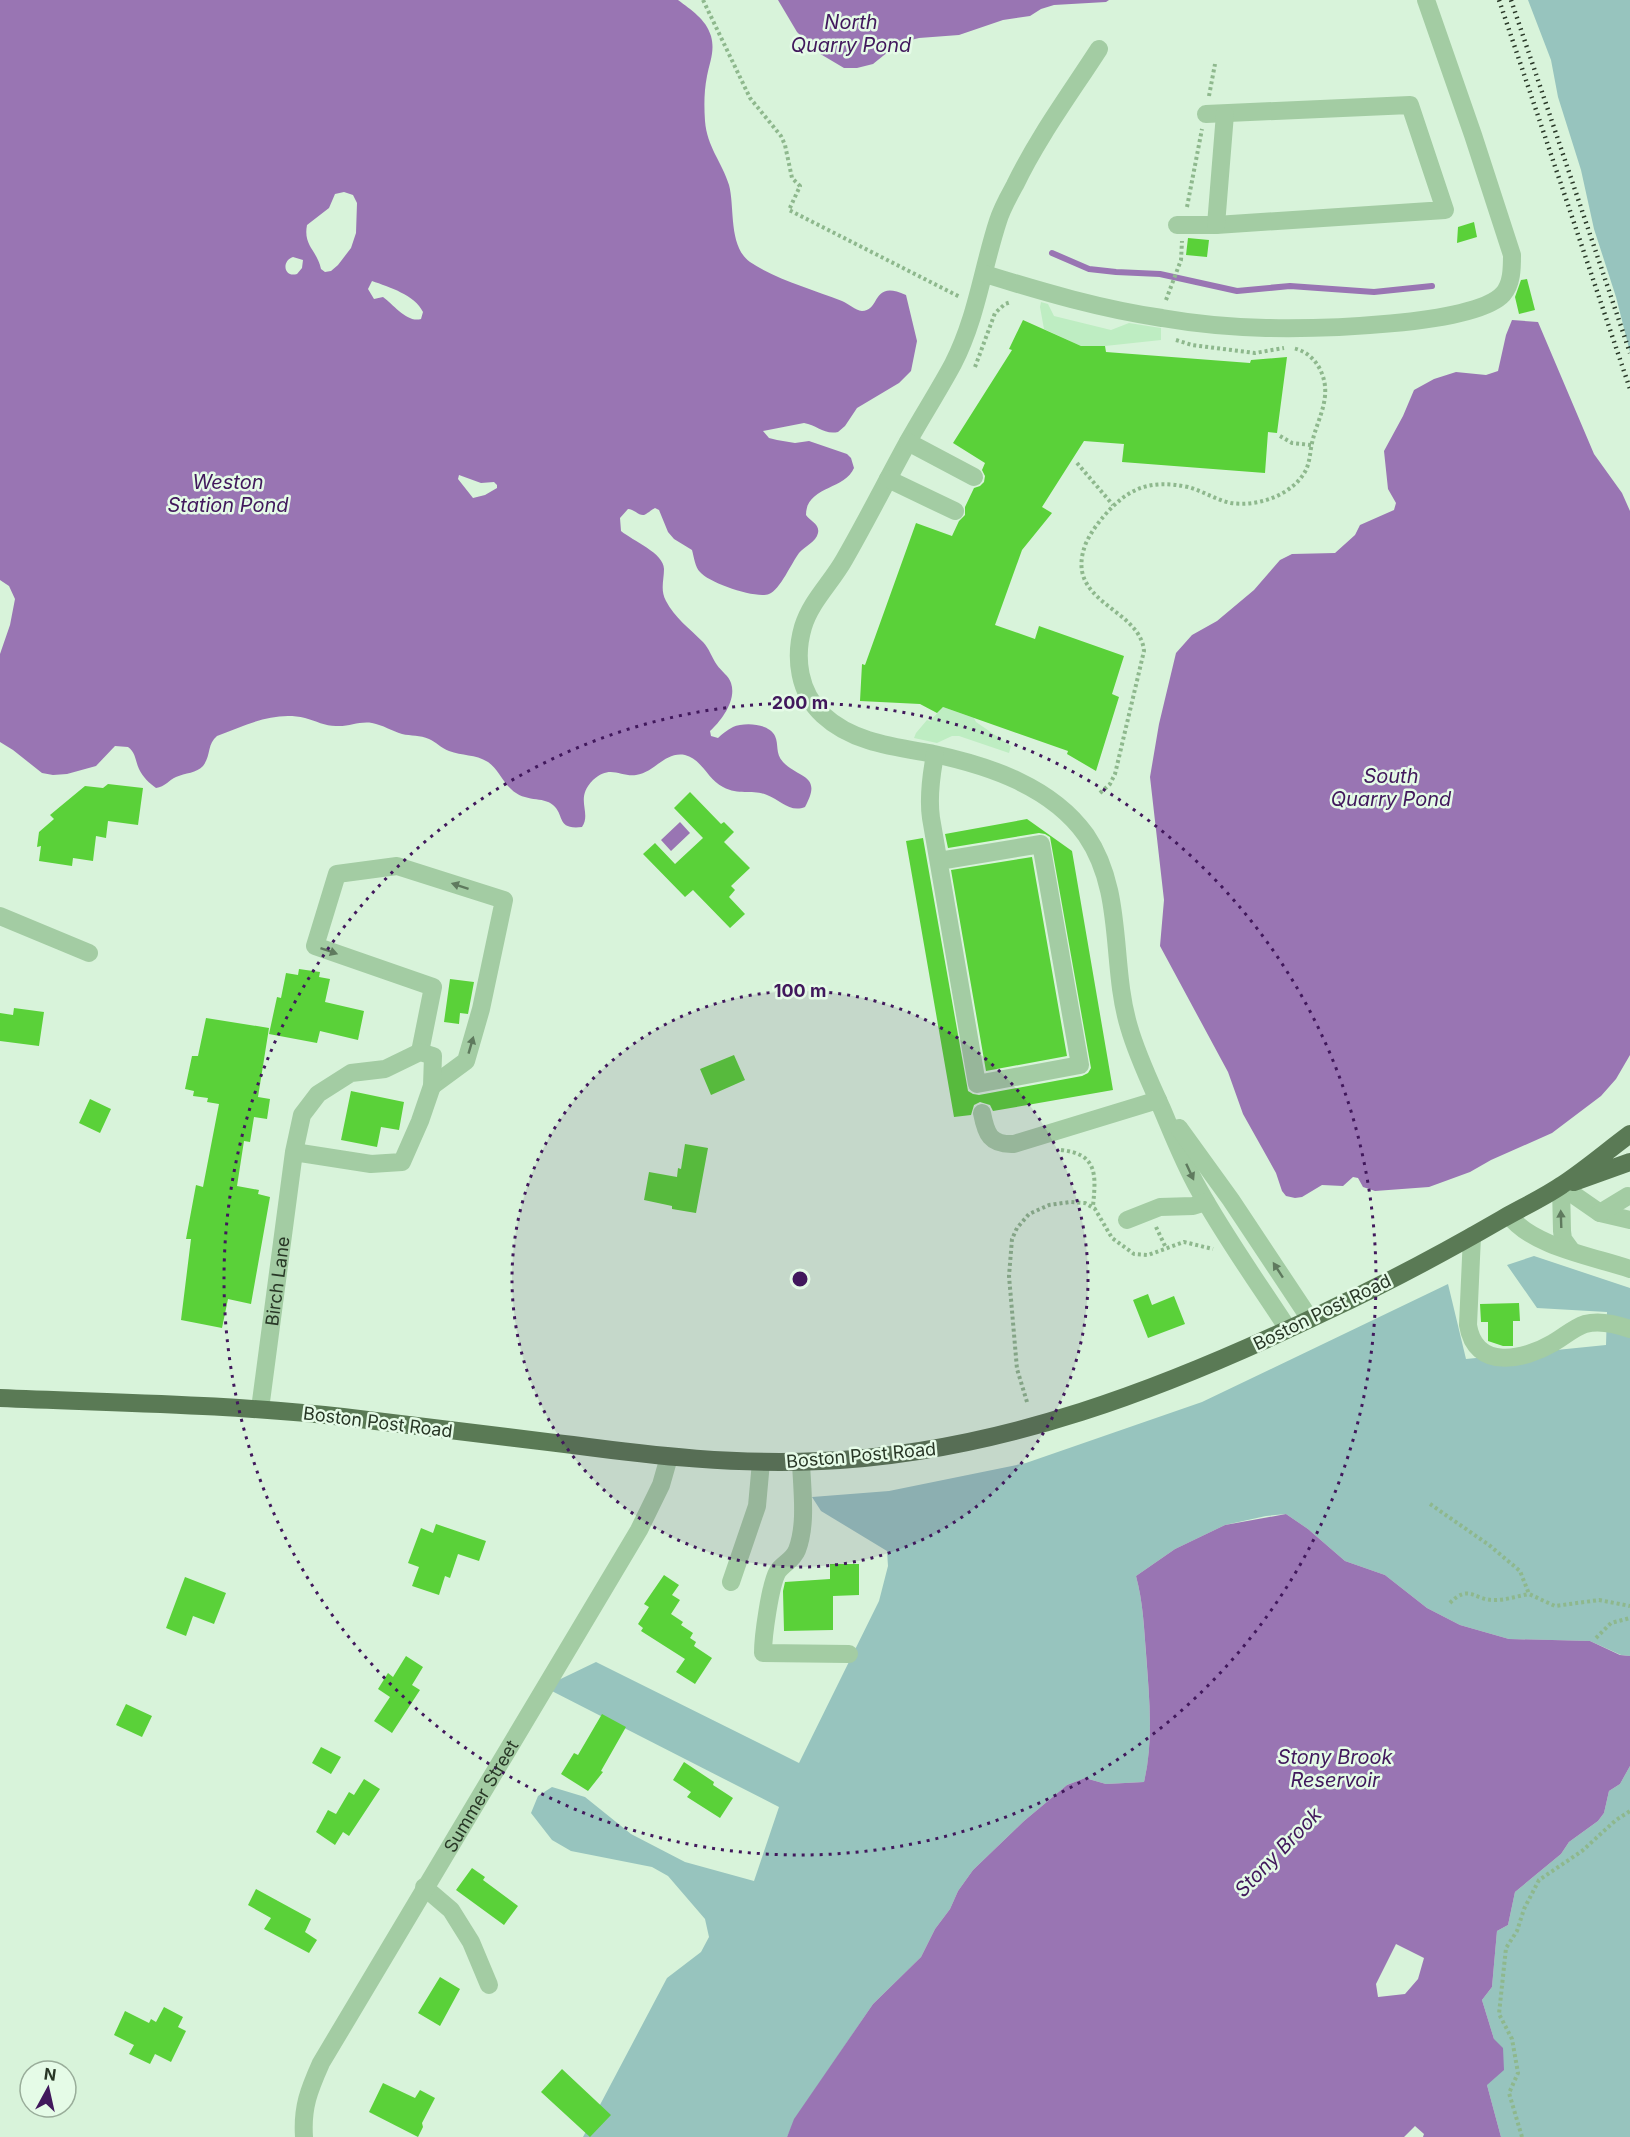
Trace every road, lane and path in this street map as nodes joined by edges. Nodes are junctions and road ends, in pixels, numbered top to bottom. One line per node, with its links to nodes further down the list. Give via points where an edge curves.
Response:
1 (703, 0): 11 (path, via 750,98 785,145 792,178 800,186 789,210 928,282)
2 (1426, 0): 9 (street, via 1473,135 1486,204 1512,255 1512,270 1503,294 1489,305 1414,321 1267,328 1195,323 1103,307)
3 (1099, 50): 9 (street, via 1020,174 998,218)
4 (1215, 64): 5 (path)
5 (1206, 114): 6 (street); 7 (path)
6 (1225, 114): 8 (street); 8 (street, via 1410,105 1445,210)
7 (1180, 225): 8 (street); 12 (path, via 1181,260)
8 (1216, 225)
9 (985, 274): 11 (street)
10 (1015, 301): 13 (path)
11 (977, 302): 13 (path); 17 (street, via 963,344)
12 (1165, 304)
13 (998, 308): 15 (path)
14 (1172, 339): 18 (path, via 1256,353 1282,348 1303,351 1322,371 1325,385 1326,398)
15 (975, 367)
16 (1280, 436): 18 (path, via 1292,443)
17 (908, 442): 20 (street); 21 (street)
18 (1311, 445): 22 (path, via 1310,460 1301,477 1268,500 1229,503 1187,487 1163,485 1141,487)
19 (1077, 463): 22 (path)
20 (974, 477)
21 (888, 478): 23 (street); 24 (street, via 843,563 810,609 800,641 800,675 813,703 839,727 876,743)
22 (1113, 505): 25 (path, via 1086,543 1084,574 1093,593 1140,635 1144,651 1115,774)
23 (955, 511)
24 (935, 754): 26 (street, via 930,801); 31 (street, via 1024,784 1046,796 1084,832 1107,881 1128,1024)
25 (1101, 793)
26 (939, 861): 26 (street, via 977,1084 1080,1065 1041,844)
27 (0, 916): 28 (street)
28 (89, 953)
29 (420, 1052): 30 (street, via 433,1056); 30 (street, one-way to 29, via 466,1061 504,900 398,866 337,874 315,946 433,987); 34 (street, Birch Lane, via 385,1069 351,1073 318,1094 302,1115)
30 (432, 1086): 34 (street, via 402,1162 371,1164)
31 (1158, 1100): 32 (street, via 1014,1144 1000,1143 989,1136); 37 (street, one-way to 37); 47 (street, one-way to 31, via 1232,1200)
32 (982, 1113)
33 (1630, 1134): 36 (main road, Boston Post Road)
34 (294, 1152): 52 (street, Birch Lane)
35 (1630, 1162): 36 (main road, Boston Post Road)
36 (1561, 1186): 39 (street); 40 (main road, Boston Post Road); 45 (street, one-way to 36, via 1562,1231)
37 (1206, 1202): 41 (street, via 1160,1207); 48 (street)
38 (1629, 1202): 39 (street)
39 (1600, 1213): 42 (street)
40 (1509, 1215): 43 (main road, Boston Post Road); 45 (street, via 1525,1233)
41 (1127, 1220)
42 (1630, 1220)
43 (1472, 1236): 47 (main road, Boston Post Road); 49 (street, via 1468,1325 1475,1345 1487,1355 1508,1358 1537,1351 1589,1323)
44 (1221, 1247): 51 (path, via 1210,1249 1184,1242 1138,1255 1112,1238 1089,1204 1043,1206 1029,1214 1012,1239 1008,1276 1017,1369)
45 (1571, 1250): 46 (street)
46 (1630, 1269)
47 (1310, 1319): 48 (main road, Boston Post Road)
48 (1288, 1329): 55 (main road, Boston Post Road, via 1140,1393 1025,1429 924,1450)
49 (1630, 1329)
50 (0, 1398): 52 (main road, Boston Post Road)
51 (1027, 1402)
52 (260, 1409): 53 (main road, Boston Post Road)
53 (669, 1457): 54 (main road, Boston Post Road); 65 (street, Summer Street, via 661,1485 639,1530)
54 (761, 1462): 55 (main road, Boston Post Road); 57 (street, via 757,1506)
55 (801, 1462): 63 (street, via 803,1507 799,1542 795,1554 776,1576 763,1653)
56 (1430, 1504): 58 (path, via 1520,1571)
57 (731, 1582)
58 (1529, 1594): 59 (path, via 1492,1601 1468,1592); 60 (path, via 1555,1606 1599,1600)
59 (1450, 1603)
60 (1630, 1606)
61 (1630, 1618): 62 (path, via 1611,1623)
62 (1596, 1638)
63 (849, 1654)
64 (1630, 1811): 68 (path, via 1539,1880 1506,1948 1499,2014 1512,2039 1518,2073 1509,2093)
65 (424, 1887): 66 (street, via 451,1910 471,1942); 67 (street, Summer Street, via 321,2063 303,2111)
66 (489, 1985)
67 (304, 2137)
68 (1522, 2137)

